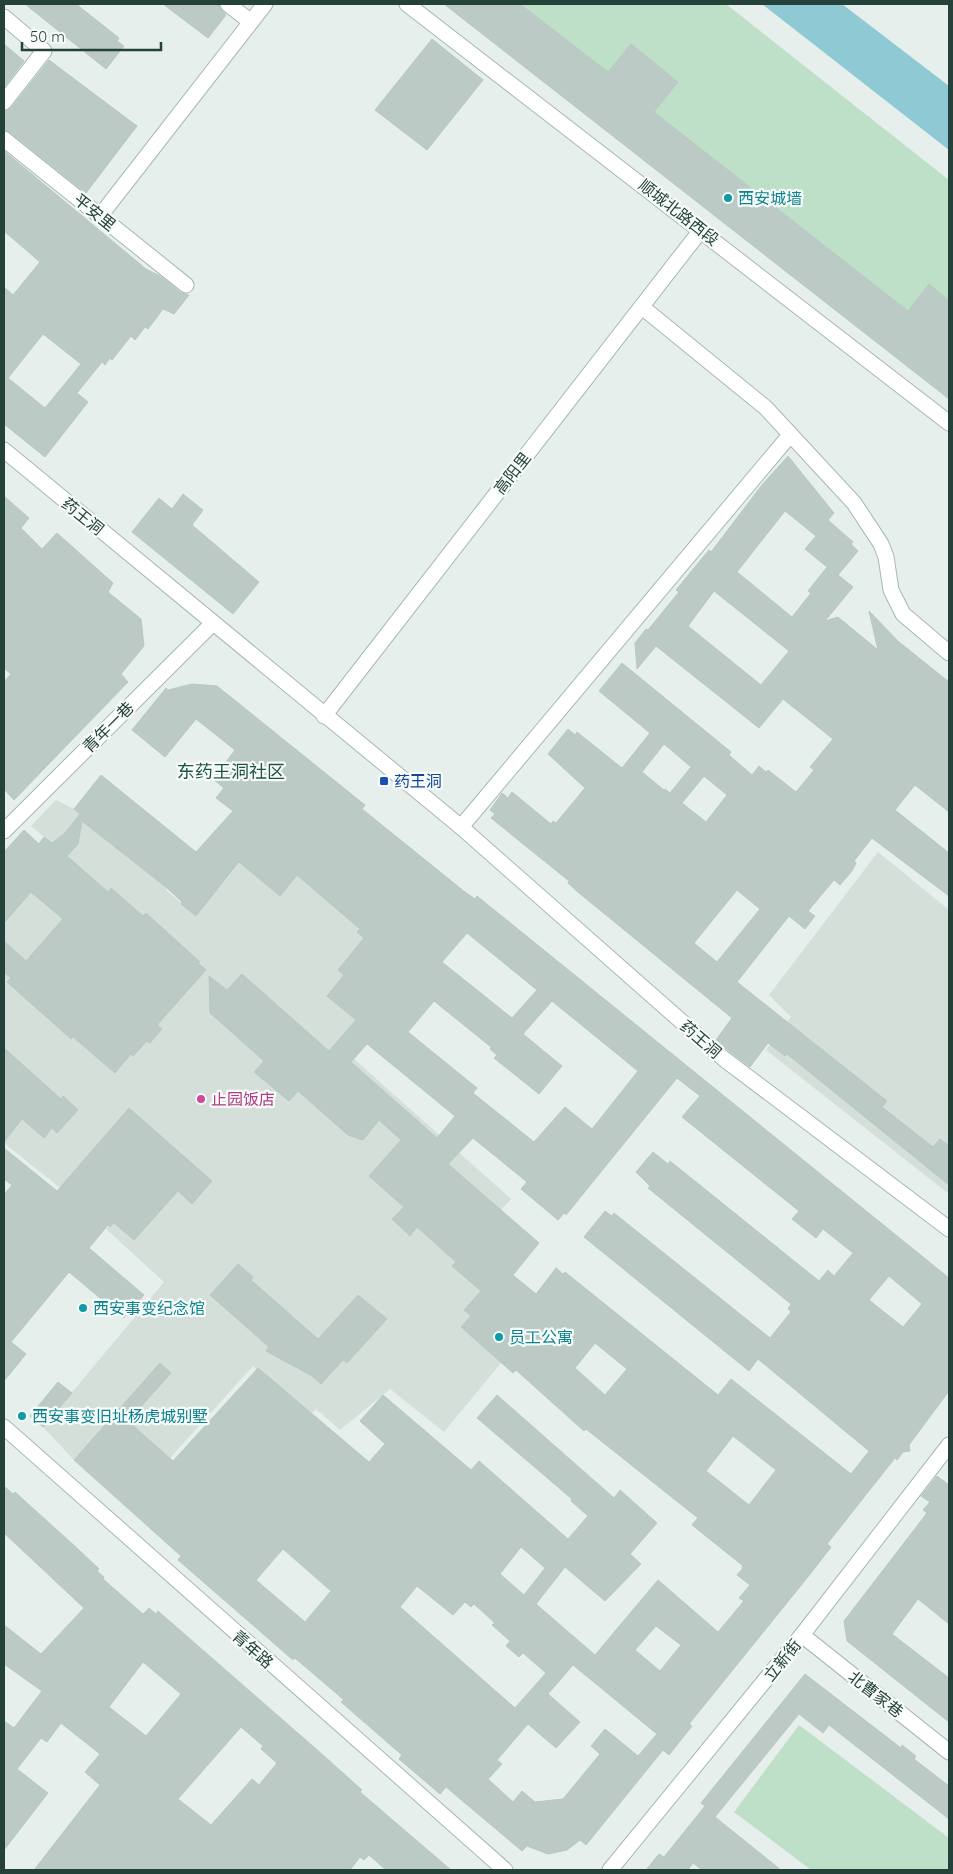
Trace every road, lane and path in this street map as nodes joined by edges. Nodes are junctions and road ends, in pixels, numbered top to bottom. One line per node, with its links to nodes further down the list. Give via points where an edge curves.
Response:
1 (228, 4): 5 (street)
2 (265, 4): 5 (street)
3 (407, 4): 9 (street, 顺城北路西段)
4 (4, 17): 6 (street, via 44,51)
5 (251, 22): 8 (street)
6 (4, 102)
7 (4, 139): 8 (street, 平安里)
8 (100, 216): 10 (street, 平安里)
9 (701, 230): 11 (street, 高阳里); 12 (street, 顺城北路西段)
10 (186, 285)
11 (642, 307): 13 (street, via 746,390); 17 (street, 高阳里)
12 (949, 423)
13 (790, 435): 16 (street, via 854,503 881,544 891,590 903,614); 18 (street)
14 (4, 450): 15 (street, 药王洞)
15 (213, 623): 17 (street, 药王洞); 19 (street, 青年一巷)
16 (949, 652)
17 (324, 716): 18 (street, 药王洞)
18 (461, 827): 20 (street, 药王洞, via 724,1059)
19 (4, 831)
20 (949, 1230)
21 (4, 1427): 25 (street, 青年路)
22 (949, 1445): 23 (street, 立新街)
23 (802, 1635): 24 (street, 北曹家巷); 26 (street, 立新街)
24 (949, 1752)
25 (505, 1870)
26 (610, 1870)

